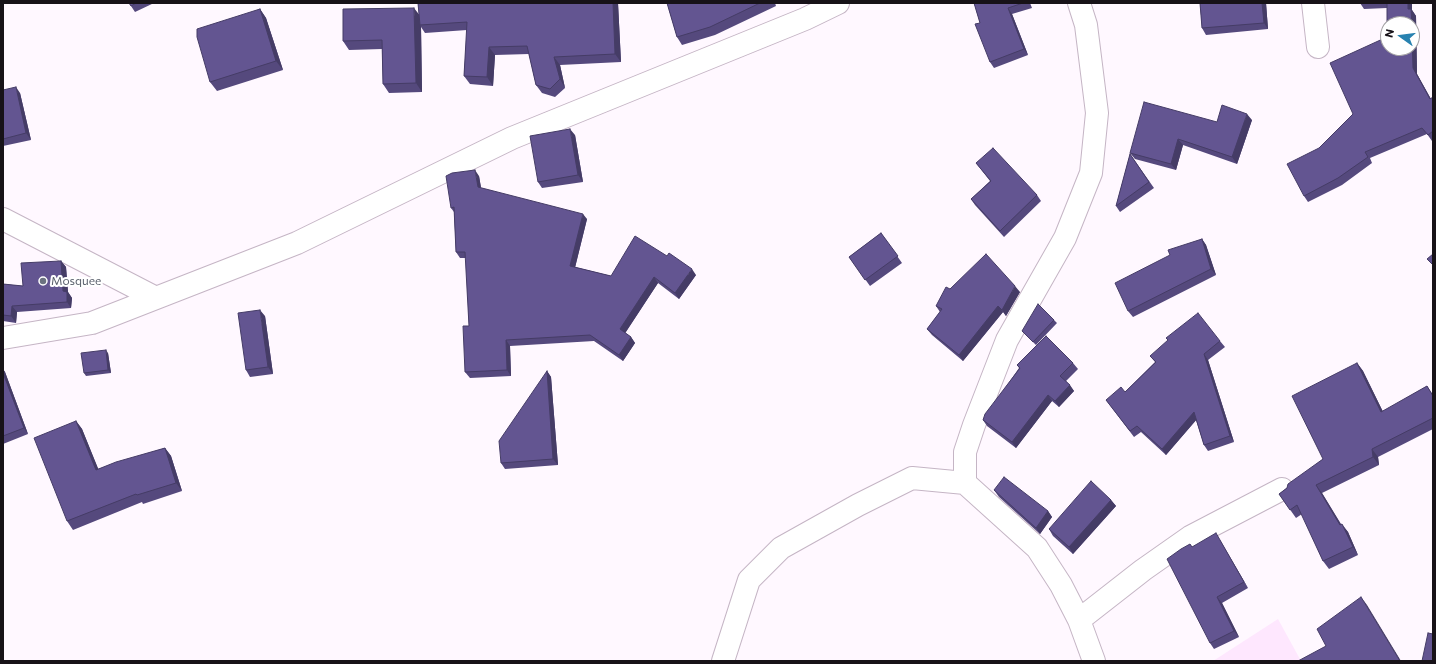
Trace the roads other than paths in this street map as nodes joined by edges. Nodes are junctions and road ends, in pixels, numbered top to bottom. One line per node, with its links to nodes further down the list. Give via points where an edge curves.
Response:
1 (838, 3): 6 (street, via 805,19 512,138 297,243)
2 (1079, 3): 8 (street, via 1086,25 1097,113 1091,173 1065,238 1007,340 966,452)
3 (1313, 3): 4 (street)
4 (1318, 47)
5 (3, 219): 6 (street)
6 (154, 298): 7 (street, via 92,323)
7 (3, 338)
8 (965, 483): 10 (street, via 1037,548 1061,585); 11 (street, via 912,478 781,548 749,580)
9 (1282, 489): 10 (street, via 1190,538 1143,570)
10 (1079, 620): 12 (street)
11 (723, 661)
12 (1094, 661)

